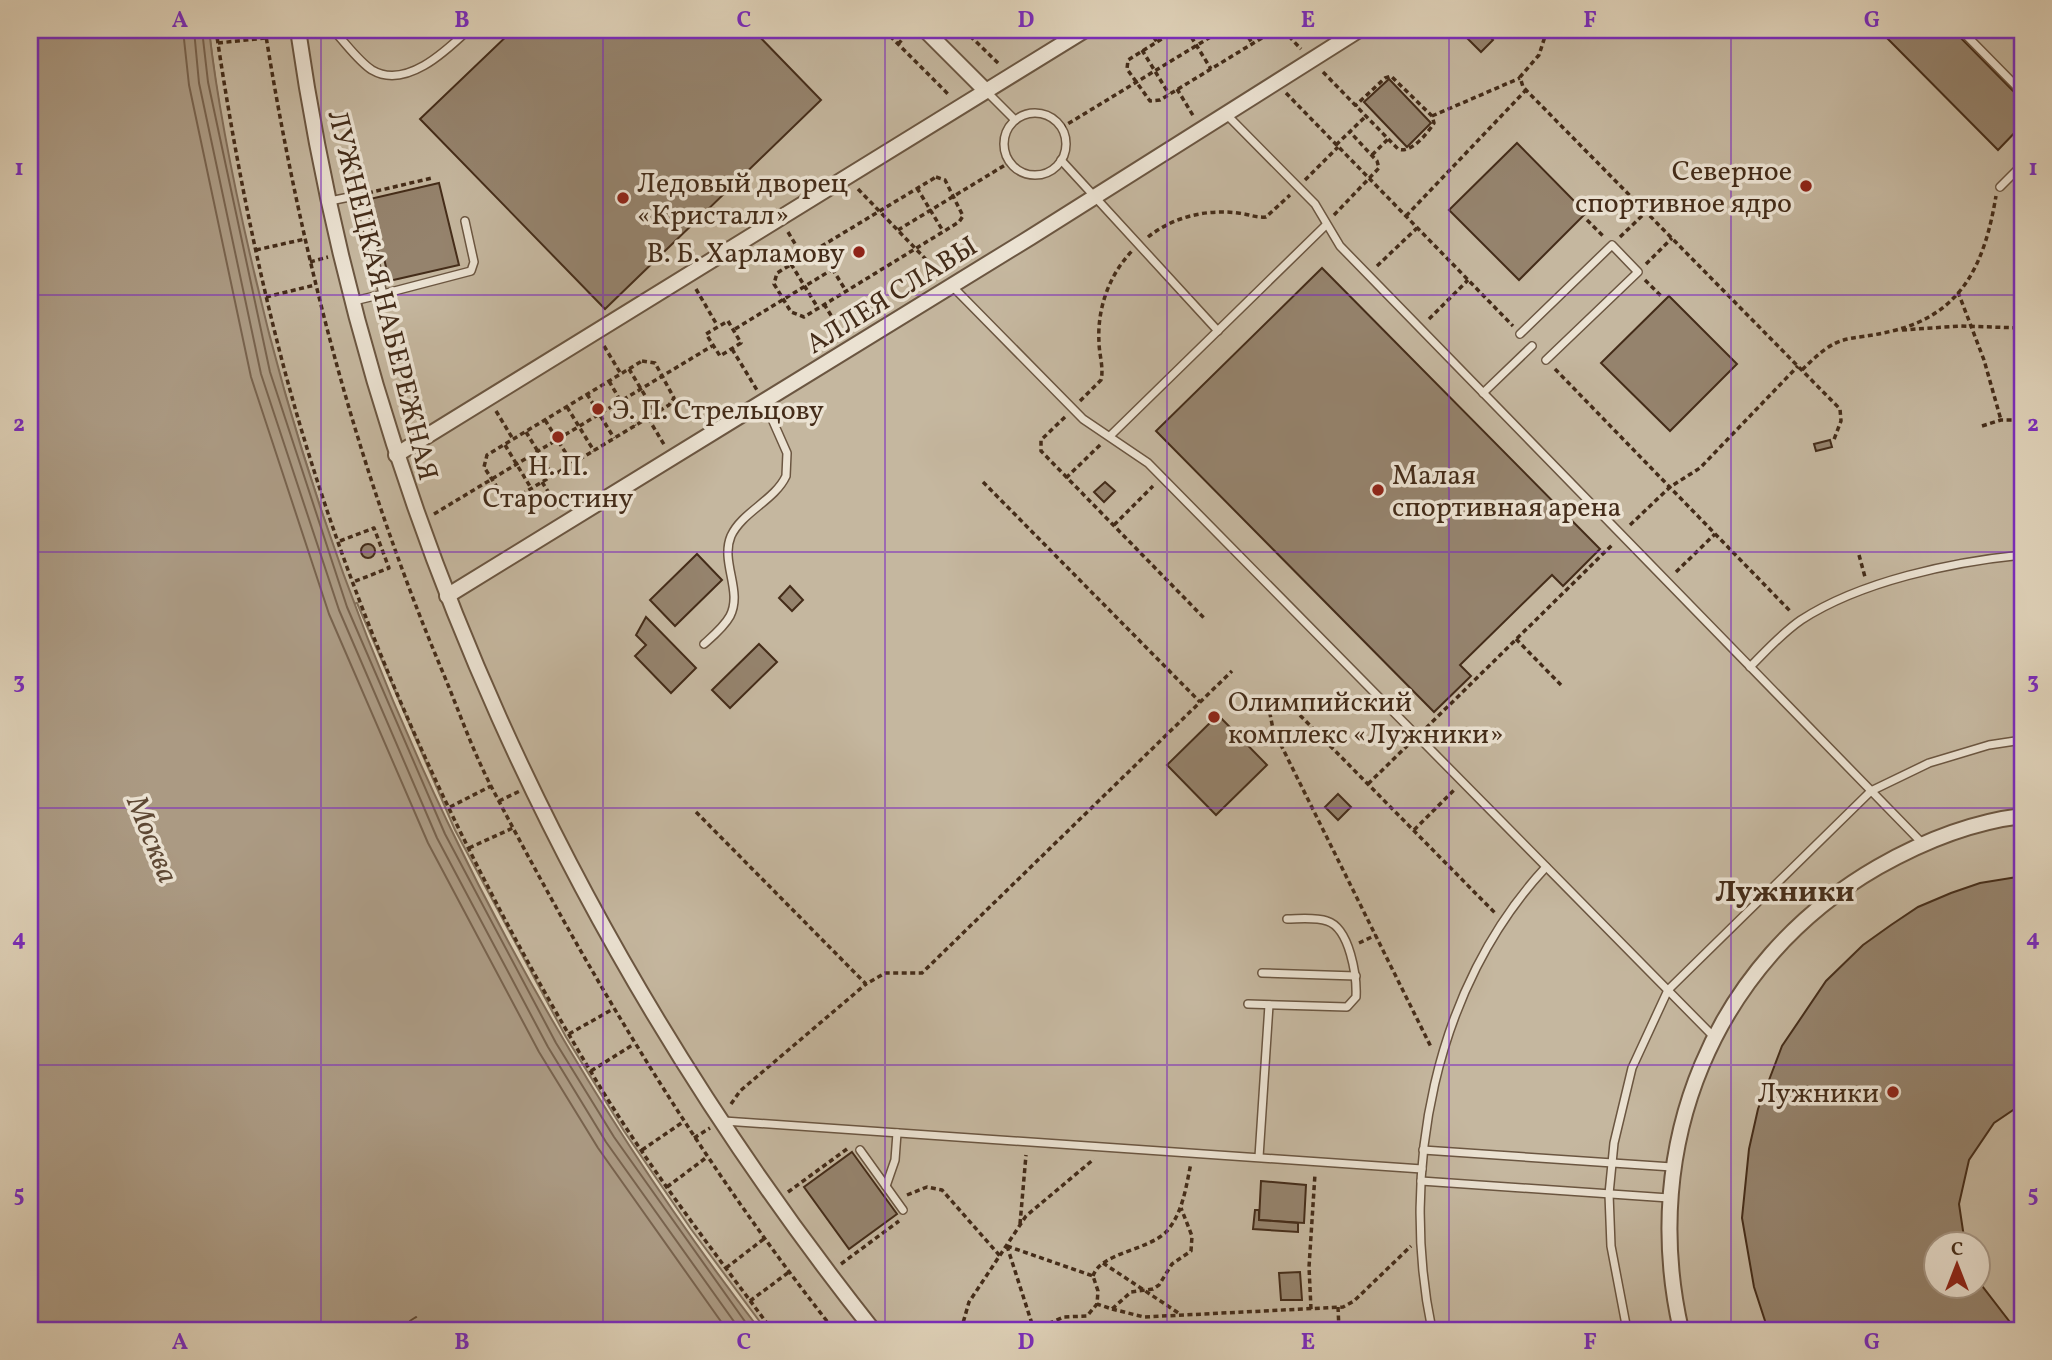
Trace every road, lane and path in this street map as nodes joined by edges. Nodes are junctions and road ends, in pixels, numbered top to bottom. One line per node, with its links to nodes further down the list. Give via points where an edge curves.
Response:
1 (216, 30): 22 (path)
2 (298, 30): 60 (street, ЛУЖНЕЦКАЯ НАБЕРЕЖНАЯ)
3 (333, 30): 4 (lane, via 373,70 397,73 426,66)
4 (468, 30)
5 (884, 30): 23 (path)
6 (912, 30): 23 (path)
7 (925, 30): 35 (street)
8 (964, 30): 30 (path)
9 (1085, 30): 30 (street)
10 (1149, 30): 21 (path)
11 (1176, 30): 21 (path)
12 (1187, 30): 25 (path)
13 (1223, 30): 25 (path)
14 (1244, 30): 24 (path)
15 (1275, 30): 24 (path)
16 (1283, 30): 27 (path)
17 (1359, 30): 27 (street, АЛЛЕЯ СЛАВЫ)
18 (1547, 30): 31 (path, via 1539,55)
19 (1961, 30): 36 (lane)
20 (266, 38): 22 (path)
21 (1157, 42): 26 (path)
22 (218, 43): 78 (path)
23 (898, 44): 39 (path)
24 (1252, 44): 28 (path)
25 (1197, 45): 28 (path); 29 (path)
26 (1142, 50): 29 (path); 32 (path, via 1127,63)
27 (1311, 60): 38 (path); 40 (street, АЛЛЕЯ СЛАВЫ)
28 (1211, 69): 33 (path)
29 (1155, 71): 32 (path); 37 (path)
30 (1010, 76): 35 (street)
31 (1520, 78): 34 (path); 42 (path)
32 (1136, 82): 37 (path, via 1150,101); 45 (path)
33 (1177, 89): 37 (path); 44 (path)
34 (1526, 90): 63 (path); 64 (path)
35 (986, 91): 39 (street); 43 (lane)
36 (2022, 92)
37 (1169, 94)
38 (1355, 106): 41 (path); 42 (path, via 1391,76)
39 (960, 107): 52 (street)
40 (1224, 113): 44 (street, АЛЛЕЯ СЛАВЫ); 54 (lane)
41 (1366, 116): 46 (path); 47 (path)
42 (1432, 116): 47 (path, via 1433,126 1407,150 1398,149)
43 (1015, 120): 45 (lane, via 1040,114); 50 (lane, via 1004,140)
44 (1200, 127): 59 (street, АЛЛЕЯ СЛАВЫ)
45 (1061, 128): 49 (lane, via 1066,144)
46 (1350, 132): 48 (path); 54 (path)
47 (1388, 139): 48 (path)
48 (1372, 155): 68 (path, via 1378,162 1376,174)
49 (1061, 160): 50 (lane, via 1040,174 1023,173); 59 (lane)
50 (1010, 162): 58 (path)
51 (2022, 165): 55 (lane)
52 (847, 177): 62 (path); 65 (street)
53 (432, 178): 57 (path)
54 (1298, 187): 68 (lane); 75 (path, via 1266,216 1193,215 1166,225)
55 (2000, 187): 90 (path, via 1986,244)
56 (917, 188): 58 (path, via 939,177); 61 (path); 62 (path)
57 (359, 195): 60 (lane); 91 (lane)
58 (954, 196): 61 (path); 71 (path, via 963,216)
59 (1094, 197): 75 (lane); 88 (street, АЛЛЕЯ СЛАВЫ)
60 (330, 201): 95 (street, ЛУЖНЕЦКАЯ НАБЕРЕЖНАЯ)
61 (931, 210): 70 (path); 71 (path)
62 (879, 211): 70 (path); 76 (path)
63 (1646, 212): 73 (path); 74 (path)
64 (1406, 216)
65 (780, 218): 79 (path); 84 (street)
66 (1587, 220): 74 (path)
67 (464, 221): 91 (lane, via 474,262 471,271)
68 (1326, 224): 83 (lane, via 1336,242); 104 (lane)
69 (1417, 228): 83 (path)
70 (898, 230): 77 (path)
71 (944, 232): 77 (path)
72 (305, 239): 78 (path)
73 (1672, 239): 82 (path); 112 (path)
74 (1612, 245): 82 (lane); 106 (lane)
75 (1137, 246): 104 (lane); 125 (path, via 1117,270 1102,304 1098,334 1101,380)
76 (820, 247): 79 (path); 81 (path)
77 (916, 248): 88 (path); 89 (path)
78 (256, 250): 92 (path)
79 (803, 257): 80 (path)
80 (792, 264): 87 (path); 94 (path, via 774,278)
81 (833, 269): 87 (path); 89 (path)
82 (1638, 272): 93 (path); 111 (lane)
83 (1368, 275): 100 (lane)
84 (687, 276): 98 (path); 105 (street)
85 (1468, 281): 100 (path)
86 (315, 285): 92 (path)
87 (805, 286): 94 (path); 97 (path)
88 (952, 286): 109 (street, АЛЛЕЯ СЛАВЫ); 125 (lane)
89 (846, 291): 96 (path)
90 (1958, 292): 99 (path); 103 (path, via 1935,312)
91 (383, 294): 95 (lane)
92 (266, 297): 160 (path)
93 (1664, 298)
94 (784, 299): 97 (path, via 797,316); 102 (path)
95 (354, 300): 144 (street, ЛУЖНЕЦКАЯ НАБЕРЕЖНАЯ)
96 (824, 304): 97 (path); 109 (path)
97 (818, 308)
98 (718, 325): 102 (path, via 727,320); 107 (path, via 706,334)
99 (1972, 326): 101 (path); 103 (path); 130 (path)
100 (1420, 328): 119 (lane)
101 (2022, 328)
102 (735, 329): 110 (path, via 741,341)
103 (1896, 330): 114 (path, via 1838,340)
104 (1218, 331): 136 (lane)
105 (595, 332): 115 (path); 121 (street)
106 (1520, 334)
107 (712, 346): 110 (path, via 720,356); 116 (path)
108 (1532, 346): 119 (lane)
109 (850, 348): 123 (street, АЛЛЕЯ СЛАВЫ)
110 (732, 349): 123 (path)
111 (1546, 360)
112 (1798, 366): 114 (path); 159 (path, via 1700,468 1670,487)
113 (629, 369): 115 (path); 116 (path, via 649,360); 118 (path)
114 (1802, 370): 140 (path, via 1840,408 1841,421)
115 (621, 374): 117 (path)
116 (663, 376): 118 (path); 126 (path, via 674,398)
117 (609, 382): 120 (path); 122 (path)
118 (641, 389): 122 (path); 126 (path)
119 (1483, 393): 159 (lane)
120 (587, 394): 124 (path); 127 (path)
121 (489, 398): 138 (path); 144 (street)
122 (621, 401): 127 (path); 133 (path)
123 (764, 401): 145 (street, АЛЛЕЯ СЛАВЫ); 169 (lane, via 787,453 786,476 731,536 732,611)
124 (567, 407): 129 (path); 132 (path)
125 (1073, 408): 136 (lane); 149 (path, via 1040,446)
126 (656, 413): 128 (path)
127 (600, 414): 132 (path); 137 (path)
128 (648, 418): 133 (path); 145 (path)
129 (545, 420): 135 (path); 139 (path)
130 (2001, 420): 131 (path); 134 (path)
131 (2022, 420)
132 (579, 426): 139 (path); 143 (path)
133 (635, 426): 137 (path)
134 (1982, 426)
135 (526, 432): 138 (path); 142 (path)
136 (1110, 436): 149 (path); 150 (lane)
137 (614, 438): 143 (path)
138 (513, 439): 141 (path)
139 (557, 440): 142 (path); 147 (path)
140 (1833, 442)
141 (505, 445): 146 (path); 151 (path, via 485,458 484,467)
142 (538, 451): 146 (path); 148 (path)
143 (594, 451): 147 (path)
144 (396, 455): 166 (street, ЛУЖНЕЦКАЯ НАБЕРЕЖНАЯ)
145 (672, 458): 156 (street, АЛЛЕЯ СЛАВЫ)
146 (517, 464): 151 (path); 154 (path)
147 (572, 464): 148 (path)
148 (553, 476): 152 (path)
149 (1066, 478): 157 (path)
150 (1162, 478): 157 (path); 176 (lane)
151 (492, 479): 154 (path, via 507,499); 155 (path)
152 (542, 482): 154 (path); 156 (path)
153 (983, 482): 174 (path)
154 (531, 489)
155 (427, 519)
156 (567, 522): 166 (street, АЛЛЕЯ СЛАВЫ)
157 (1113, 526): 167 (path)
158 (1715, 534): 163 (path)
159 (1621, 535): 163 (lane); 168 (path)
160 (339, 541): 164 (path); 164 (path, via 373,528 389,568)
161 (1859, 555): 165 (path)
162 (2022, 555): 165 (lane, via 1939,569)
163 (1667, 581): 170 (lane)
164 (353, 582): 184 (path)
165 (1868, 590): 170 (lane, via 1800,621)
166 (447, 596): 181 (street, ЛУЖНЕЦКАЯ НАБЕРЕЖНАЯ)
167 (1204, 618)
168 (1516, 639): 172 (path); 176 (path)
169 (704, 644)
170 (1750, 667): 182 (lane)
171 (1232, 671): 174 (path)
172 (1562, 685)
173 (1282, 697): 179 (path)
174 (1200, 702): 198 (path, via 926,971 885,973)
175 (1268, 704): 194 (path, via 1273,729)
176 (1417, 736): 178 (lane); 179 (path)
177 (2022, 740): 182 (lane, via 1940,759)
178 (1462, 782): 188 (path); 191 (lane)
179 (1368, 784): 188 (path)
180 (491, 786): 184 (path)
181 (529, 786): 183 (path); 208 (street, ЛУЖНЕЦКАЯ НАБЕРЕЖНАЯ, via 608,939)
182 (1871, 791): 189 (lane); 199 (lane)
183 (499, 801)
184 (450, 807): 190 (path)
185 (696, 812): 198 (path)
186 (2022, 816): 189 (street)
187 (515, 827): 190 (path)
188 (1414, 830): 193 (path)
189 (1923, 844): 204 (street, via 1858,878 1798,925 1757,970)
190 (469, 848): 203 (path)
191 (1546, 867): 193 (lane); 199 (lane)
192 (1287, 919): 195 (lane, via 1331,923)
193 (1502, 920): 206 (lane, via 1460,1007)
194 (1376, 935): 195 (path); 206 (path)
195 (1348, 949): 197 (lane)
196 (1262, 972): 197 (lane)
197 (1356, 976): 201 (lane, via 1356,997 1347,1007)
198 (866, 984): 208 (path, via 740,1091)
199 (1668, 990): 204 (lane); 220 (lane, via 1632,1068)
200 (1248, 1004): 201 (lane)
201 (1269, 1005): 218 (lane)
202 (613, 1009): 203 (path)
203 (569, 1034): 207 (path)
204 (1714, 1037): 221 (street, via 1689,1098)
205 (634, 1044): 207 (path)
206 (1440, 1065): 214 (lane)
207 (591, 1071): 212 (path)
208 (720, 1121): 210 (lane); 211 (path); 230 (street, ЛУЖНЕЦКАЯ НАБЕРЕЖНАЯ)
209 (683, 1122): 212 (path)
210 (897, 1133): 215 (lane); 225 (lane, via 895,1160)
211 (694, 1138)
212 (642, 1150): 226 (path)
213 (860, 1150): 225 (lane); 230 (path, via 849,1148)
214 (1423, 1150): 220 (lane); 222 (lane)
215 (1194, 1153): 218 (lane); 231 (path)
216 (1026, 1156): 233 (path)
217 (707, 1157): 226 (path)
218 (1259, 1157): 219 (lane)
219 (1315, 1161): 222 (lane); 248 (path)
220 (1612, 1163): 221 (lane); 228 (lane)
221 (1672, 1167): 229 (street)
222 (1422, 1169): 224 (lane)
223 (1076, 1174): 233 (path, via 1038,1202)
224 (1421, 1181): 228 (lane); 234 (lane)
225 (886, 1186): 232 (lane)
226 (667, 1187): 239 (path)
227 (917, 1190): 237 (path, via 931,1186 942,1190)
228 (1609, 1194): 229 (lane); 257 (lane, via 1613,1268)
229 (1670, 1198): 250 (street, via 1671,1276)
230 (775, 1201): 241 (street, ЛУЖНЕЦКАЯ НАБЕРЕЖНАЯ)
231 (1181, 1208): 238 (path, via 1155,1241); 243 (path, via 1193,1247 1172,1264 1159,1285)
232 (904, 1210): 241 (path, via 901,1220)
233 (1020, 1225): 236 (path)
234 (1420, 1237): 246 (path, via 1351,1303); 256 (lane)
235 (765, 1238): 239 (path)
236 (1007, 1246): 237 (path); 242 (path); 254 (path)
237 (1000, 1257): 253 (path, via 969,1302)
238 (1103, 1263): 242 (path); 243 (path)
239 (726, 1268): 244 (path)
240 (789, 1272): 244 (path)
241 (829, 1273): 252 (street, ЛУЖНЕЦКАЯ НАБЕРЕЖНАЯ)
242 (1093, 1276): 245 (path)
243 (1145, 1291): 247 (path, via 1131,1292); 249 (path)
244 (750, 1301): 251 (path)
245 (1097, 1304): 247 (path); 254 (path, via 1087,1316 1064,1317)
246 (1338, 1307): 248 (path); 255 (path)
247 (1112, 1309): 249 (path, via 1144,1317)
248 (1311, 1309): 249 (path)
249 (1181, 1315)
250 (1680, 1329)
251 (772, 1330)
252 (873, 1330)
253 (961, 1330)
254 (1033, 1330)
255 (1339, 1330)
256 (1432, 1330)
257 (1627, 1330)

